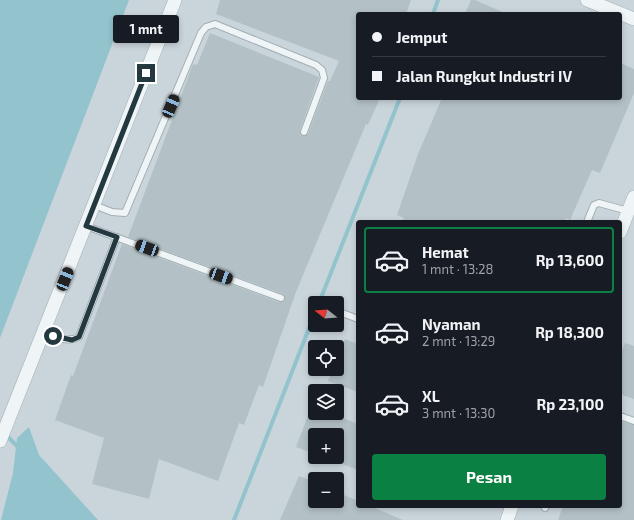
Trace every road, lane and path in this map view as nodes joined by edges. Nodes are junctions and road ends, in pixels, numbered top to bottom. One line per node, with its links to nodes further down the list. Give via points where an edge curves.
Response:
1 (175, 0): 9 (street)
2 (587, 0): 3 (street)
3 (605, 3): 4 (street)
4 (621, 12)
5 (622, 12): 6 (street)
6 (634, 19)
7 (304, 132): 9 (lane, via 324,78 322,70 316,65 215,24 206,27 201,33 125,213 112,212)
8 (634, 197): 10 (street)
9 (94, 205): 12 (street)
10 (628, 211): 11 (lane, via 599,203 594,205); 13 (street)
11 (587, 220)
12 (86, 226): 14 (lane); 18 (street)
13 (622, 227)
14 (117, 237): 15 (lane); 18 (lane, via 79,337 72,340 62,339)
15 (281, 298)
16 (344, 314): 17 (lane)
17 (356, 318)
18 (44, 332): 21 (street)
19 (622, 417): 20 (lane)
20 (634, 421)
21 (0, 440)
22 (511, 508): 23 (street)
23 (507, 520)

